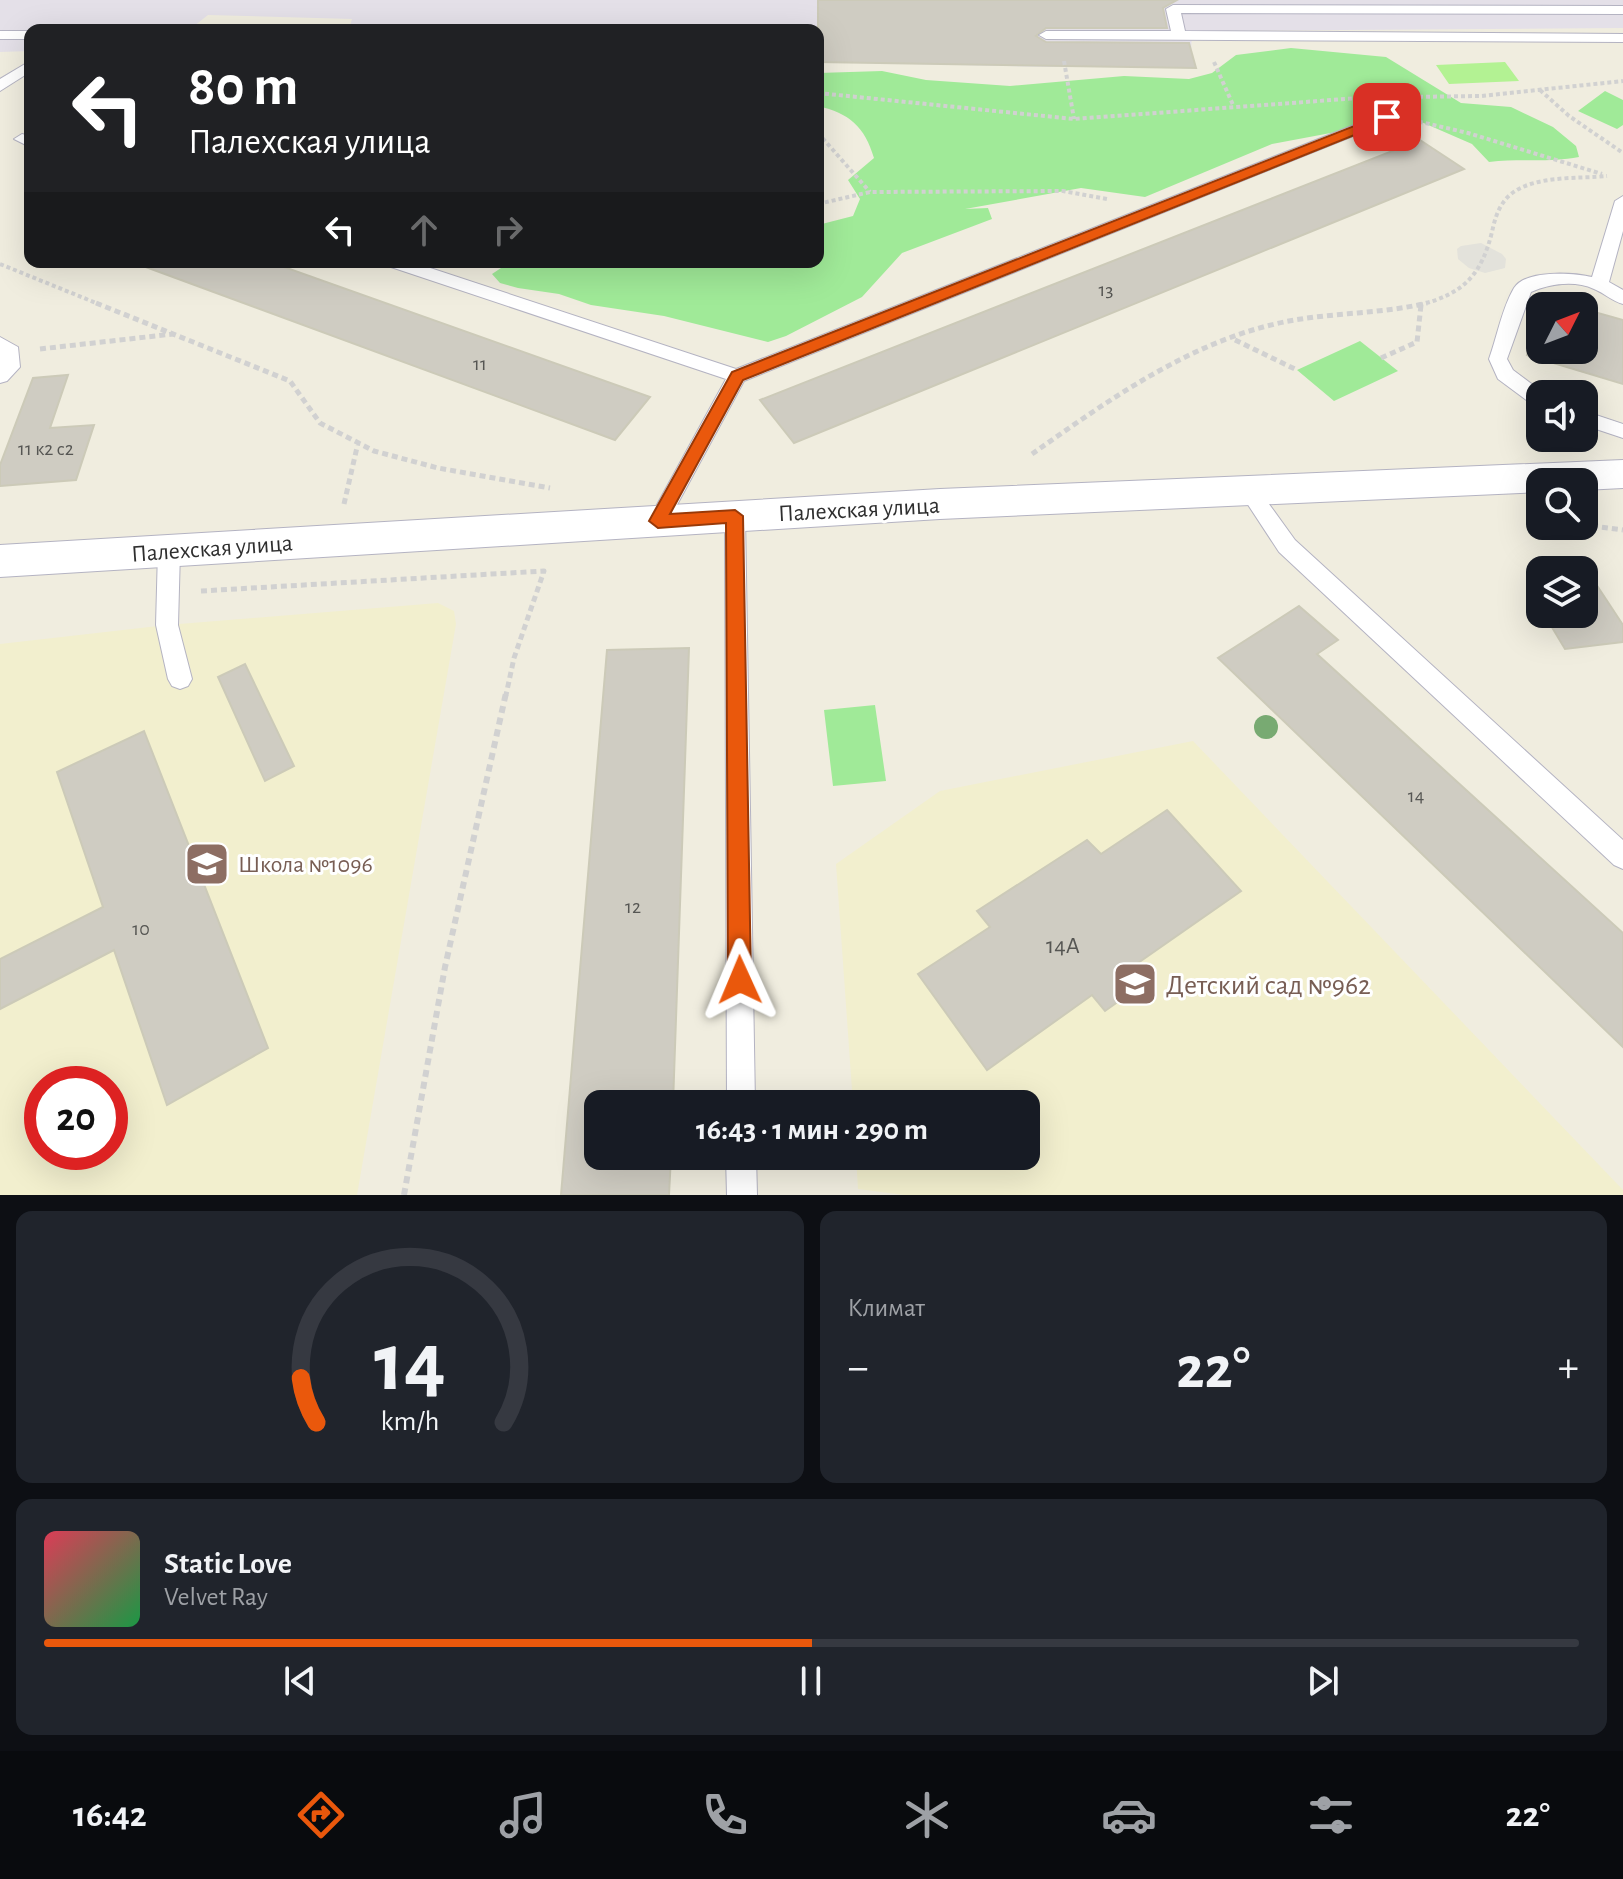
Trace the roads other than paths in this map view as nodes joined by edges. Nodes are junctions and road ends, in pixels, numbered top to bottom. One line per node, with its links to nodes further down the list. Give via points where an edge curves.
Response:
1 (1623, 10): 5 (lane, via 1173,9)
2 (0, 35): 3 (lane)
3 (24, 35)
4 (1053, 35): 5 (lane)
5 (1179, 35): 6 (lane)
6 (1623, 38)
7 (24, 69): 8 (lane)
8 (0, 86)
9 (1387, 117): 16 (lane)
10 (1623, 201): 12 (lane)
11 (412, 268): 16 (lane)
12 (1599, 284): 13 (lane); 17 (lane, via 1546,278 1523,288 1498,359 1505,374)
13 (1623, 298)
14 (5, 348): 15 (lane, via 11,367)
15 (0, 376)
16 (737, 376): 23 (lane)
17 (1526, 390)
18 (1598, 423): 19 (lane)
19 (1623, 431)
20 (1623, 474): 21 (street, Палехская улица)
21 (1249, 491): 22 (street, Палехская улица); 27 (lane, via 1287,546)
22 (735, 516): 23 (street, Палехская улица); 28 (lane)
23 (658, 521): 24 (street, Палехская улица)
24 (169, 551): 25 (street, Палехская улица); 26 (lane, via 167,625)
25 (0, 561)
26 (180, 679)
27 (1623, 857)
28 (741, 1090)
29 (741, 1170): 30 (lane)
30 (742, 1195)

